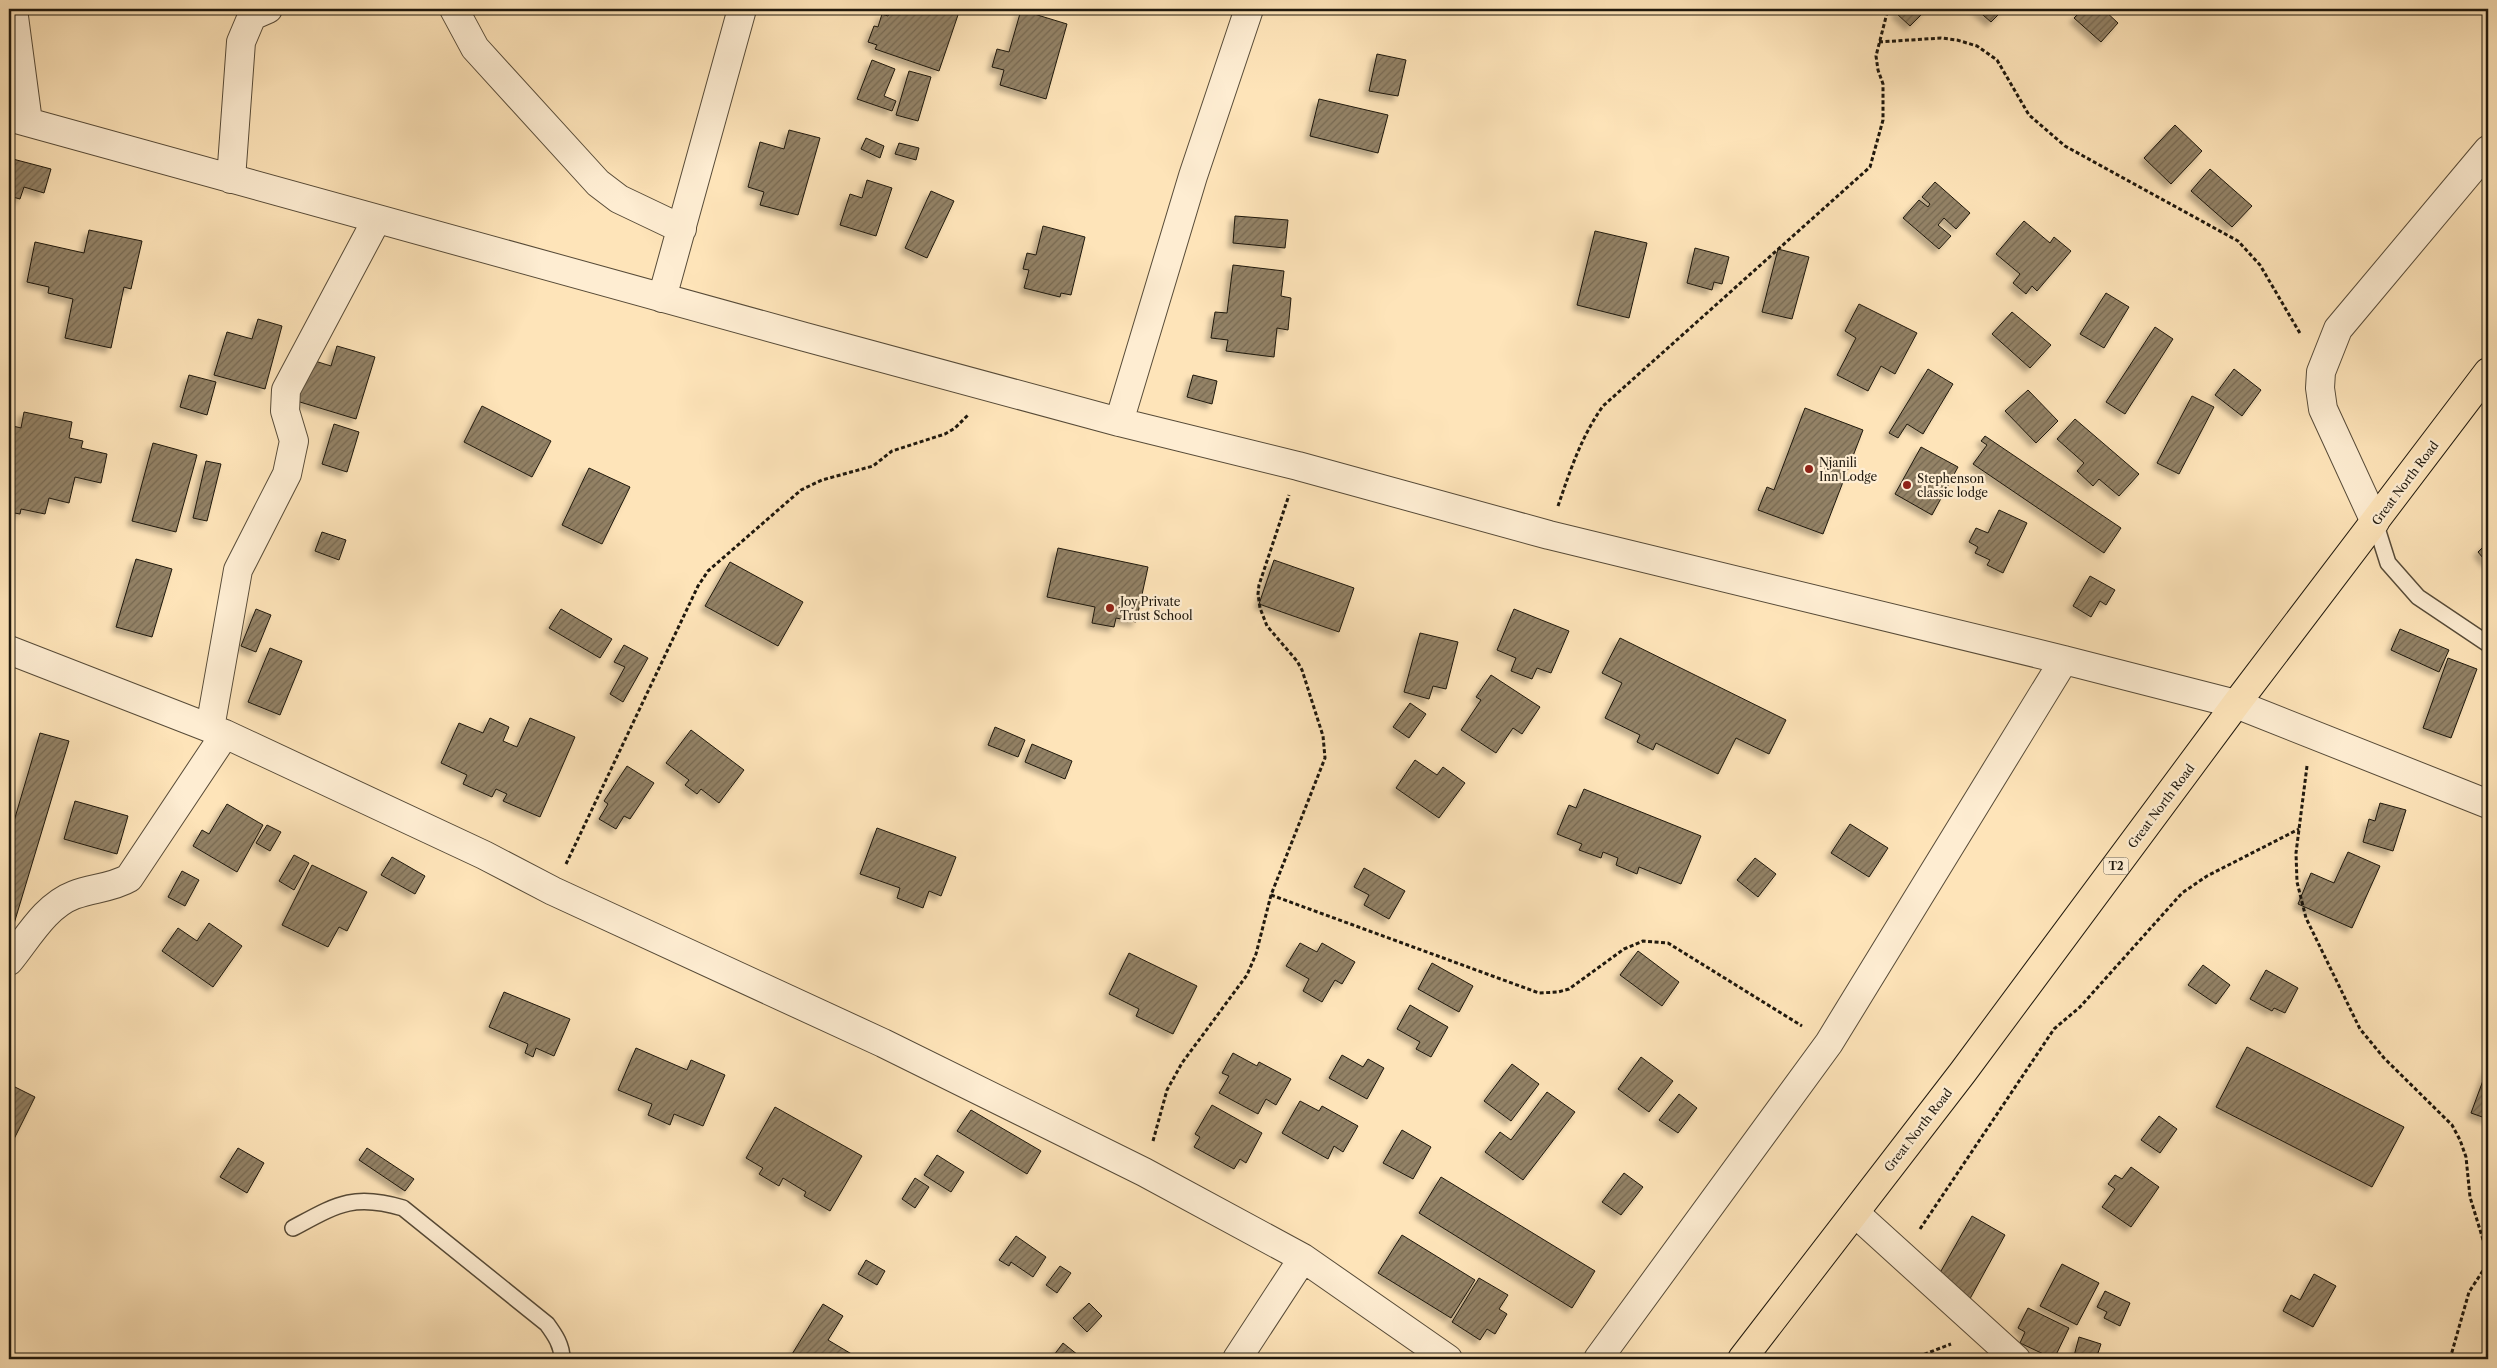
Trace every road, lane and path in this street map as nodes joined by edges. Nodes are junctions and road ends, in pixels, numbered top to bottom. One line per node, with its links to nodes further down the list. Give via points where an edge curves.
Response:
1 (13, 9): 8 (street)
2 (268, 9): 10 (street, via 252,16 241,42)
3 (454, 9): 12 (street, via 475,48 598,182 619,199)
4 (742, 9): 12 (street)
5 (1249, 9): 17 (street, via 1193,176)
6 (1888, 9): 7 (path)
7 (1879, 42): 14 (path, via 1957,40 1977,46 1997,60 2029,115 2065,146 2238,241 2260,264); 20 (path, via 1876,56 1883,84 1883,120 1870,167 1602,406 1577,453)
8 (18, 120): 10 (street)
9 (2488, 150): 14 (street, via 2338,330)
10 (231, 178): 11 (street)
11 (377, 219): 13 (street); 25 (street, via 286,390 284,411 294,441 292,455 286,474 238,570)
12 (682, 229): 13 (street)
13 (662, 298): 16 (street)
14 (2321, 372): 19 (street, via 2323,409)
15 (2488, 372): 19 (highway, Great North Road / T2)
16 (994, 388): 17 (street); 29 (path, via 945,434 892,451 873,466 822,480 801,490 708,571)
17 (1119, 422): 18 (street)
18 (1298, 466): 20 (street); 30 (path, via 1258,594 1267,626 1297,661 1308,685 1323,736 1325,758)
19 (2375, 522): 21 (lane, via 2388,563 2418,597); 24 (highway, Great North Road / T2)
20 (1549, 535): 23 (street)
21 (2488, 644)
22 (9, 650): 25 (street)
23 (2064, 660): 24 (street); 32 (street)
24 (2236, 704): 26 (street); 34 (highway, Great North Road / T2, via 1963,1072)
25 (218, 731): 29 (street, via 484,855); 31 (street, via 129,878 54,905)
26 (2311, 733): 27 (street); 28 (path)
27 (2488, 804)
28 (2299, 829): 36 (path, via 2297,882 2306,918 2319,948 2360,1029 2384,1058 2452,1125 2466,1157 2470,1197); 37 (path, via 2207,876 2182,893 2080,1007 2054,1029)
29 (553, 891): 33 (street, via 883,1043)
30 (1271, 895): 32 (path, via 1539,993 1569,989 1624,949 1642,941 1668,943); 33 (path, via 1256,954 1247,975 1182,1063 1167,1090)
31 (9, 961)
32 (1829, 1043): 44 (street)
33 (1144, 1172): 38 (street)
34 (1854, 1213): 37 (street); 45 (highway, Great North Road / T2)
35 (293, 1228): 41 (lane, via 337,1205 353,1201 386,1203 403,1208 547,1324 556,1337)
36 (2488, 1256)
37 (1901, 1257): 40 (street)
38 (1303, 1258): 42 (street); 43 (street)
39 (2488, 1262): 48 (path, via 2469,1292)
40 (1984, 1331): 46 (path); 47 (street)
41 (562, 1359)
42 (1237, 1359)
43 (1448, 1359)
44 (1598, 1359)
45 (1742, 1359)
46 (1912, 1359)
47 (2016, 1359)
48 (2450, 1359)

